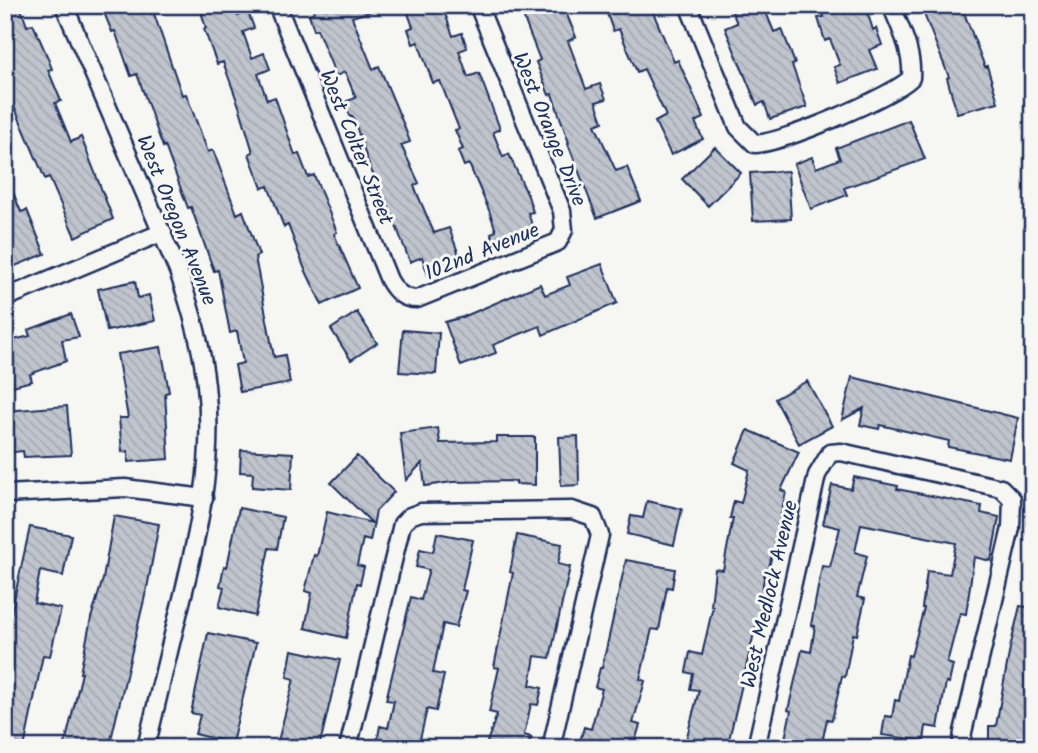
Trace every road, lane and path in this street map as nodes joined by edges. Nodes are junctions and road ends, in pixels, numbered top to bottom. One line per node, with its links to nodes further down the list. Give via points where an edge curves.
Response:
1 (64, 5): 7 (street, West Oregon Avenue)
2 (276, 5): 9 (street, West Colter Street, via 389,280)
3 (478, 5): 6 (street, West Orange Drive, via 562,211)
4 (688, 5): 5 (street, via 738,127 755,144 778,140 891,93 911,78 909,49)
5 (891, 5)
6 (564, 230): 9 (street, 102nd Avenue, via 558,242 427,297)
7 (163, 232): 8 (street); 11 (street, West Oregon Avenue, via 191,310 206,386 209,423)
8 (5, 298)
9 (407, 299)
10 (5, 494): 11 (street, via 125,488)
11 (204, 498): 12 (street, West Oregon Avenue)
12 (146, 748)
13 (348, 748): 14 (street, via 402,524 421,512 572,510 593,517 600,535)
14 (551, 748)
15 (756, 748): 16 (street, West Medlock Avenue, via 817,475 830,453 853,454 1000,488 1012,499 1011,528)
16 (961, 748)

